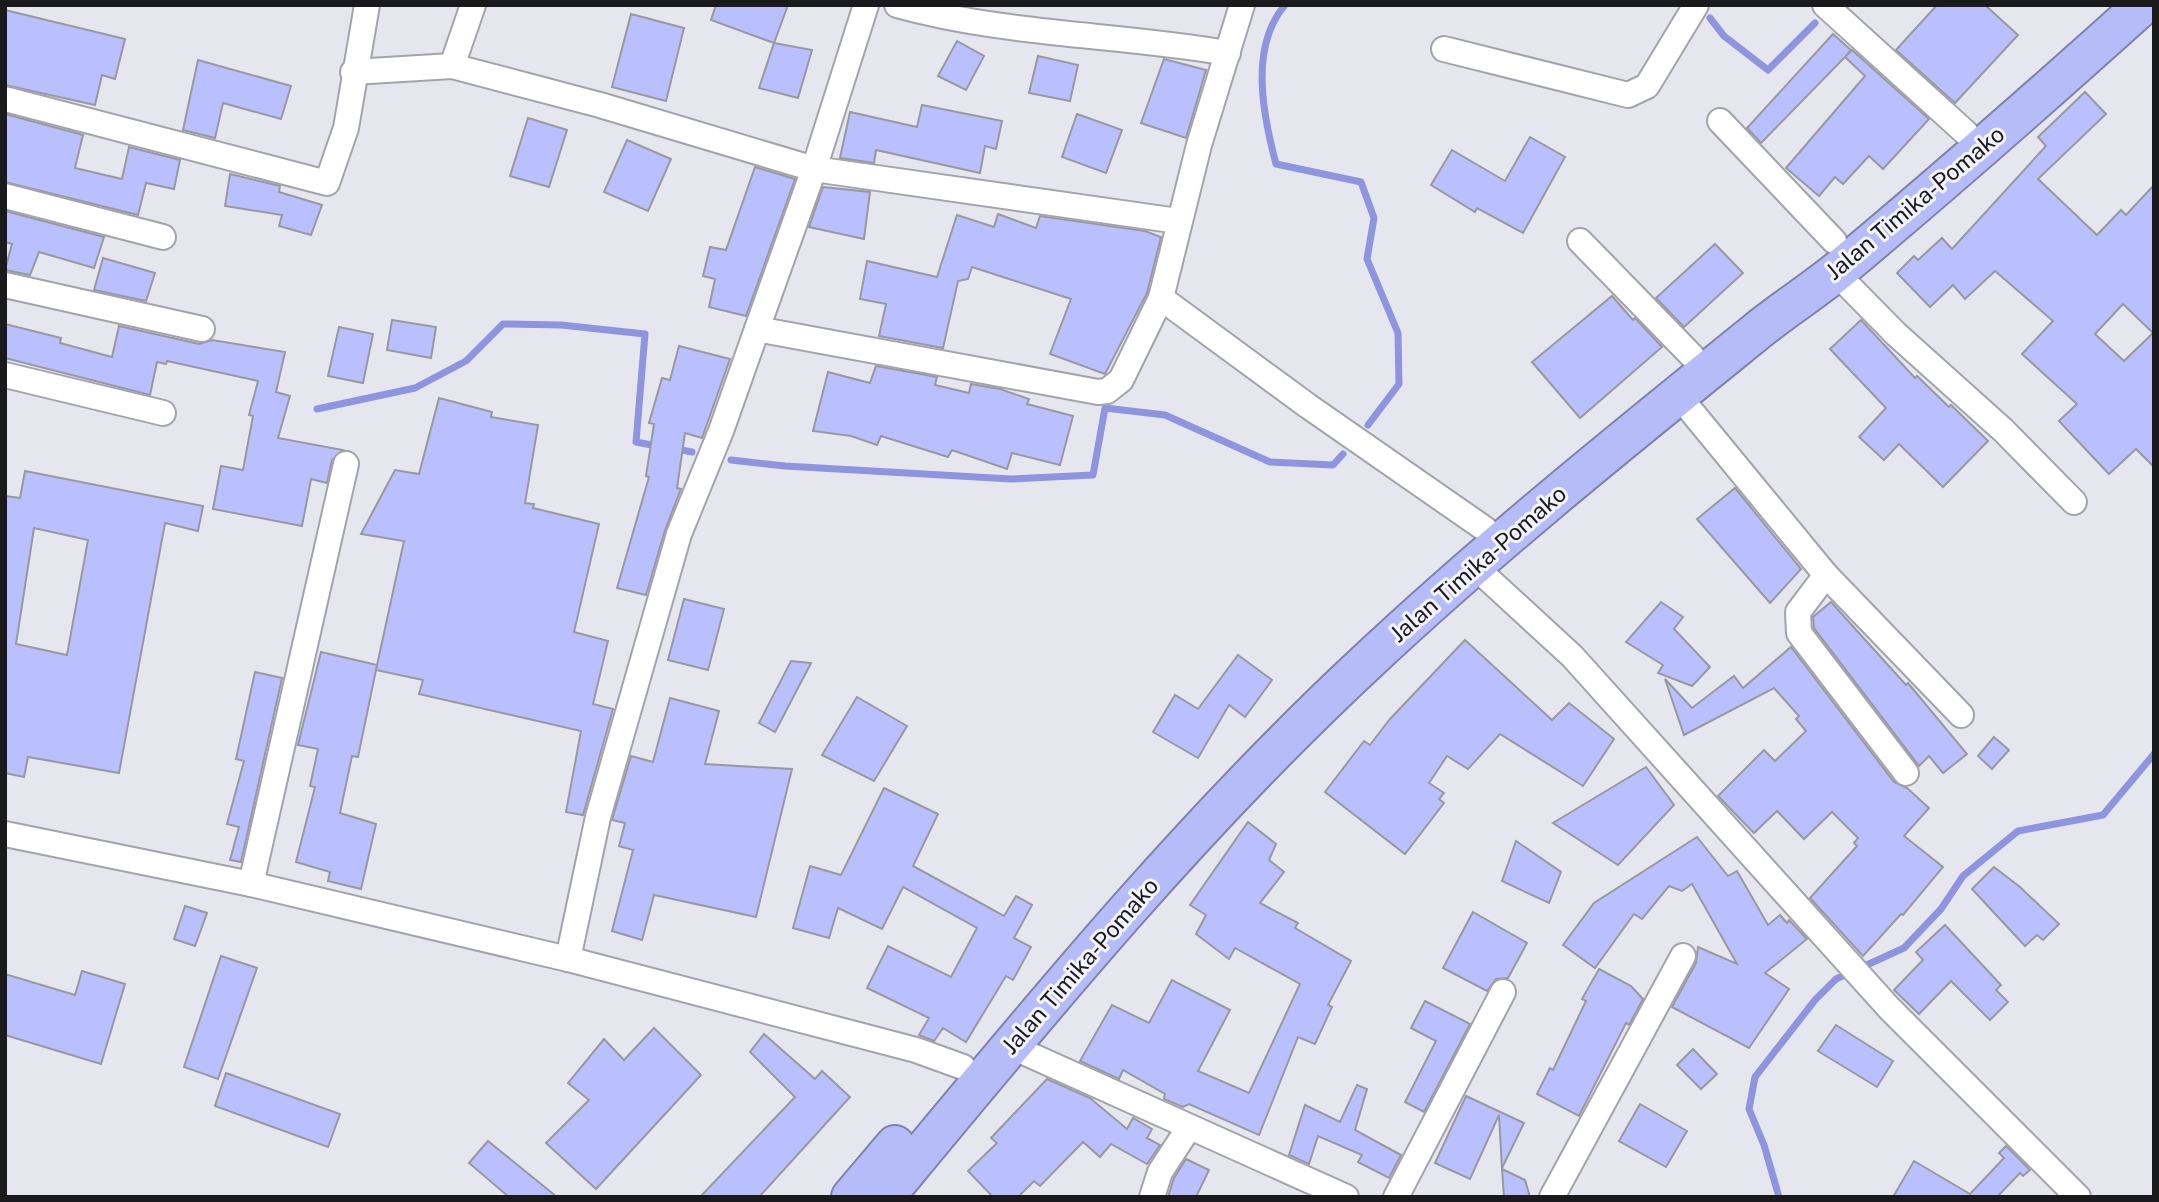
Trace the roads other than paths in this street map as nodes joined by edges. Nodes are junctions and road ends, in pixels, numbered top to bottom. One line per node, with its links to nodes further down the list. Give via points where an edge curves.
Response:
1 (367, 5): 13 (street)
2 (473, 5): 12 (street)
3 (866, 5): 17 (street)
4 (897, 5): 11 (street, via 985,25)
5 (1242, 5): 11 (street)
6 (1696, 5): 10 (street, via 1647,86 1628,94)
7 (1825, 5): 16 (street)
8 (2109, 5): 16 (highway, Jalan Timika-Pomako)
9 (2143, 5): 22 (highway, Jalan Timika-Pomako, via 1959,168)
10 (1444, 49)
11 (1228, 53): 19 (street)
12 (452, 66): 13 (street); 17 (street)
13 (353, 72): 14 (street, via 346,128 327,183)
14 (5, 99)
15 (1720, 121): 22 (street)
16 (1966, 133): 22 (highway, Jalan Timika-Pomako)
17 (814, 169): 19 (street); 26 (street)
18 (5, 196): 20 (street)
19 (1178, 221): 24 (street)
20 (163, 237)
21 (1580, 241): 27 (street)
22 (1835, 256): 27 (highway, Jalan Timika-Pomako); 29 (highway, Jalan Timika-Pomako); 32 (street, via 1896,334 2003,430)
23 (5, 285): 25 (street)
24 (1161, 298): 26 (street, via 1121,380 1098,392); 33 (street)
25 (202, 329)
26 (757, 329): 41 (street, via 679,534 598,817)
27 (1692, 356): 33 (highway, Jalan Timika-Pomako, via 1590,436)
28 (5, 375): 30 (street)
29 (1678, 396): 34 (highway, Jalan Timika-Pomako); 35 (street)
30 (163, 413)
31 (346, 464): 39 (street)
32 (2074, 502)
33 (1485, 529): 44 (highway, Jalan Timika-Pomako, via 1356,642 1208,786)
34 (1473, 565): 43 (highway, Jalan Timika-Pomako, via 1333,694 1222,805); 52 (street, via 1572,656 1889,1008)
35 (1826, 575): 36 (street); 37 (street, via 1798,612 1799,633)
36 (1961, 715)
37 (1906, 773)
38 (5, 834): 39 (street)
39 (251, 884): 41 (street)
40 (1683, 956): 51 (street)
41 (568, 959): 44 (street, via 903,1046)
42 (1503, 992): 50 (street)
43 (1010, 1046): 45 (street); 47 (highway, Jalan Timika-Pomako)
44 (963, 1067): 46 (highway, Jalan Timika-Pomako)
45 (1188, 1129): 48 (street, via 1160,1172); 49 (street)
46 (851, 1197)
47 (885, 1197)
48 (1152, 1197)
49 (1346, 1197)
50 (1396, 1197)
51 (1552, 1197)
52 (2078, 1197)

